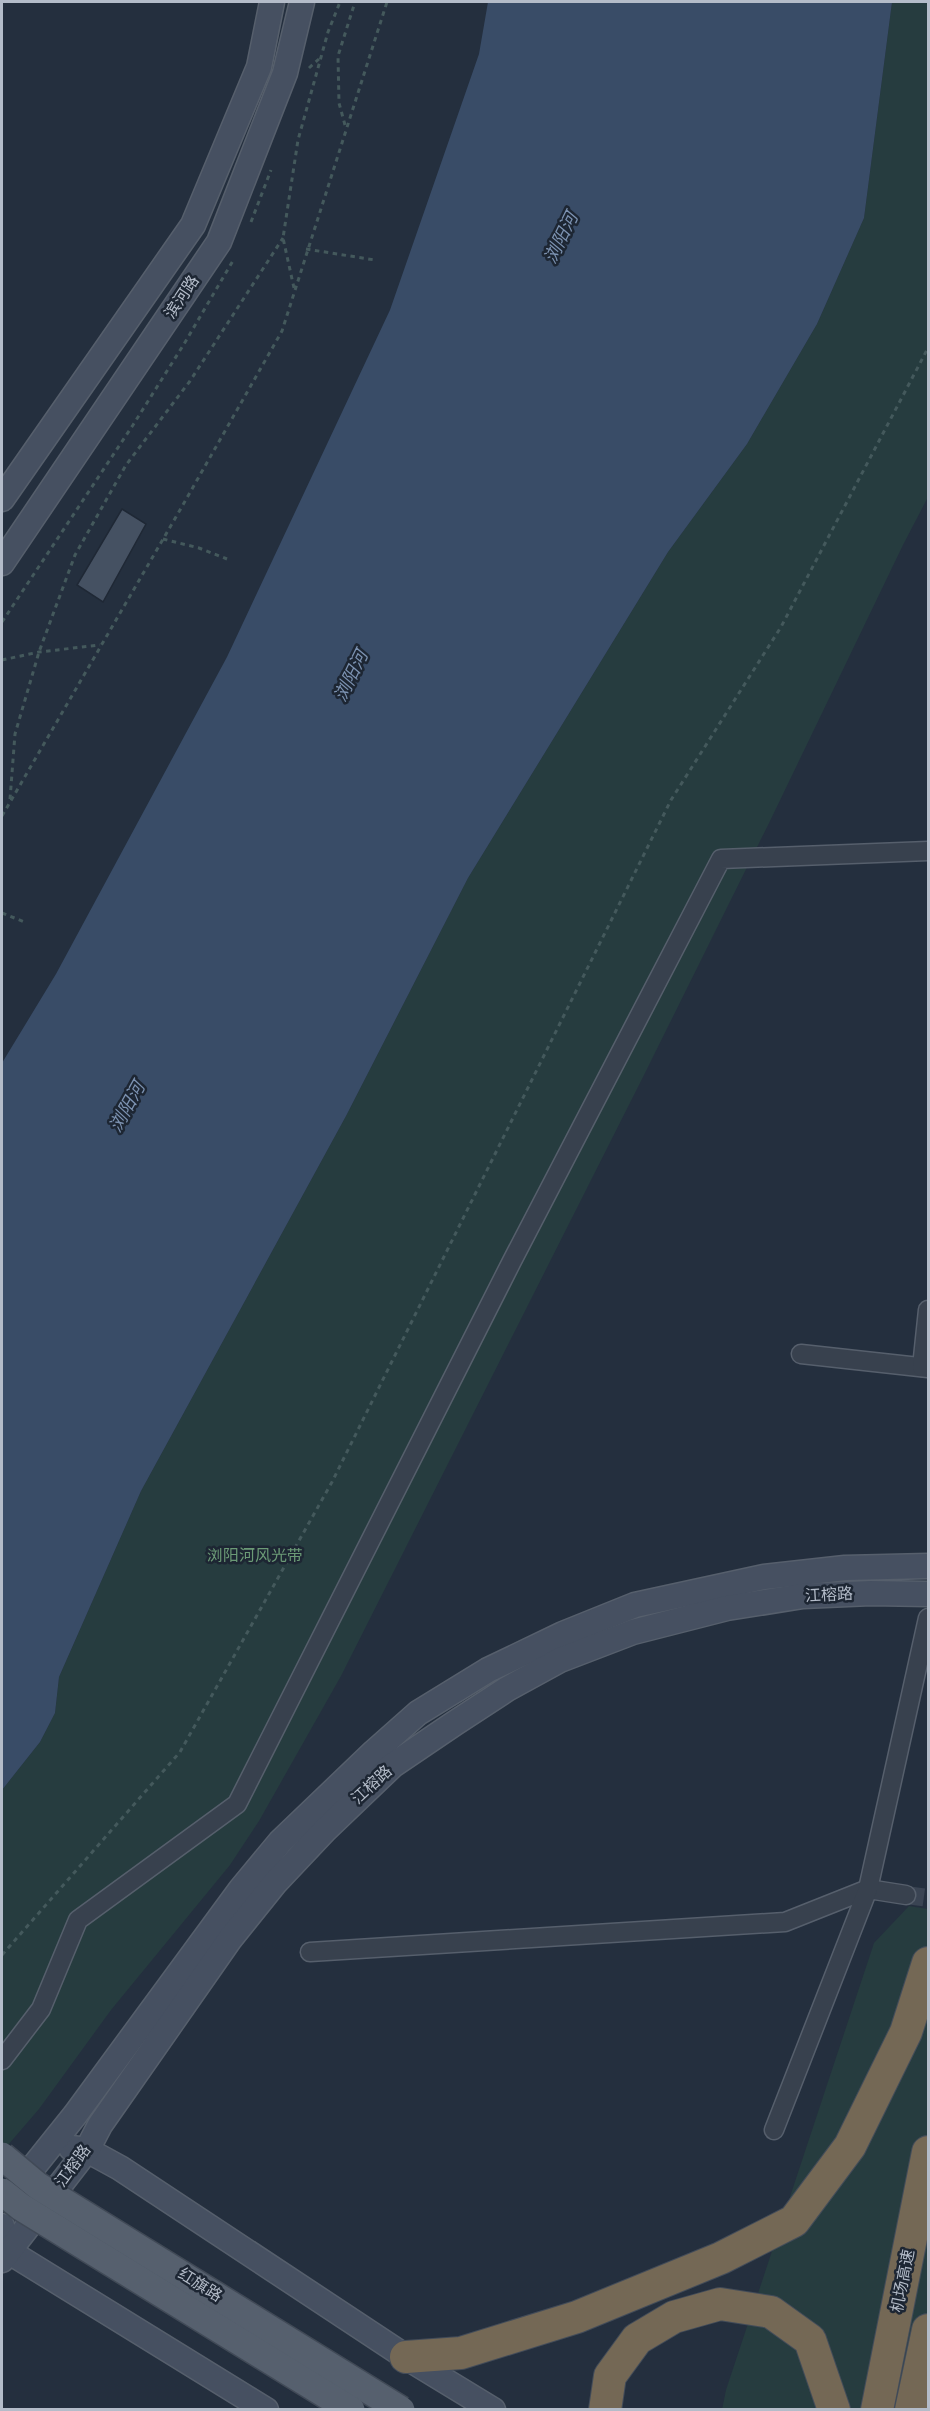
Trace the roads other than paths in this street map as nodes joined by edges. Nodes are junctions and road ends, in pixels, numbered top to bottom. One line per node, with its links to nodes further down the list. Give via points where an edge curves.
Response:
1 (272, 2): 3 (main road, 滨河路, via 259,67 193,225)
2 (302, 2): 4 (main road, 滨河路, via 285,73 219,242)
3 (4, 488)
4 (2, 563)
5 (928, 851): 16 (street, via 721,859 237,1804 78,1920 41,2009)
6 (928, 1310): 8 (street)
7 (801, 1354): 8 (street)
8 (925, 1368)
9 (928, 1566): 18 (main road, 江榕路, via 845,1568 764,1577 635,1605 488,1670 418,1713 280,1842)
10 (928, 1594): 19 (main road, 江榕路, via 803,1596 727,1608 633,1632 560,1660 455,1723 393,1765 275,1883 230,1939 100,2125)
11 (928, 1618): 12 (street)
12 (868, 1889): 13 (street); 14 (street, via 785,1922); 17 (street)
13 (906, 1895)
14 (310, 1952)
15 (928, 1963): 27 (highway, via 906,2032 850,2146 794,2221 722,2258 577,2317 460,2353)
16 (2, 2060)
17 (774, 2130)
18 (50, 2146): 19 (main road); 23 (main road, 江榕路)
19 (87, 2150): 25 (main road, 江榕路); 27 (main road)
20 (928, 2152): 34 (highway, 机场高速)
21 (2, 2156): 30 (main road, 红旗路, bridge, via 38,2186)
22 (2, 2192): 29 (main road, 红旗路, bridge)
23 (2, 2206)
24 (2, 2226): 25 (main road)
25 (5, 2255): 28 (main road)
26 (928, 2330): 35 (highway)
27 (406, 2357): 31 (main road)
28 (266, 2409)
29 (351, 2409)
30 (401, 2409)
31 (493, 2409)
32 (605, 2409): 33 (highway, via 610,2376 637,2339 674,2318 720,2304 771,2312 810,2340)
33 (834, 2409)
34 (877, 2409)
35 (911, 2409)

